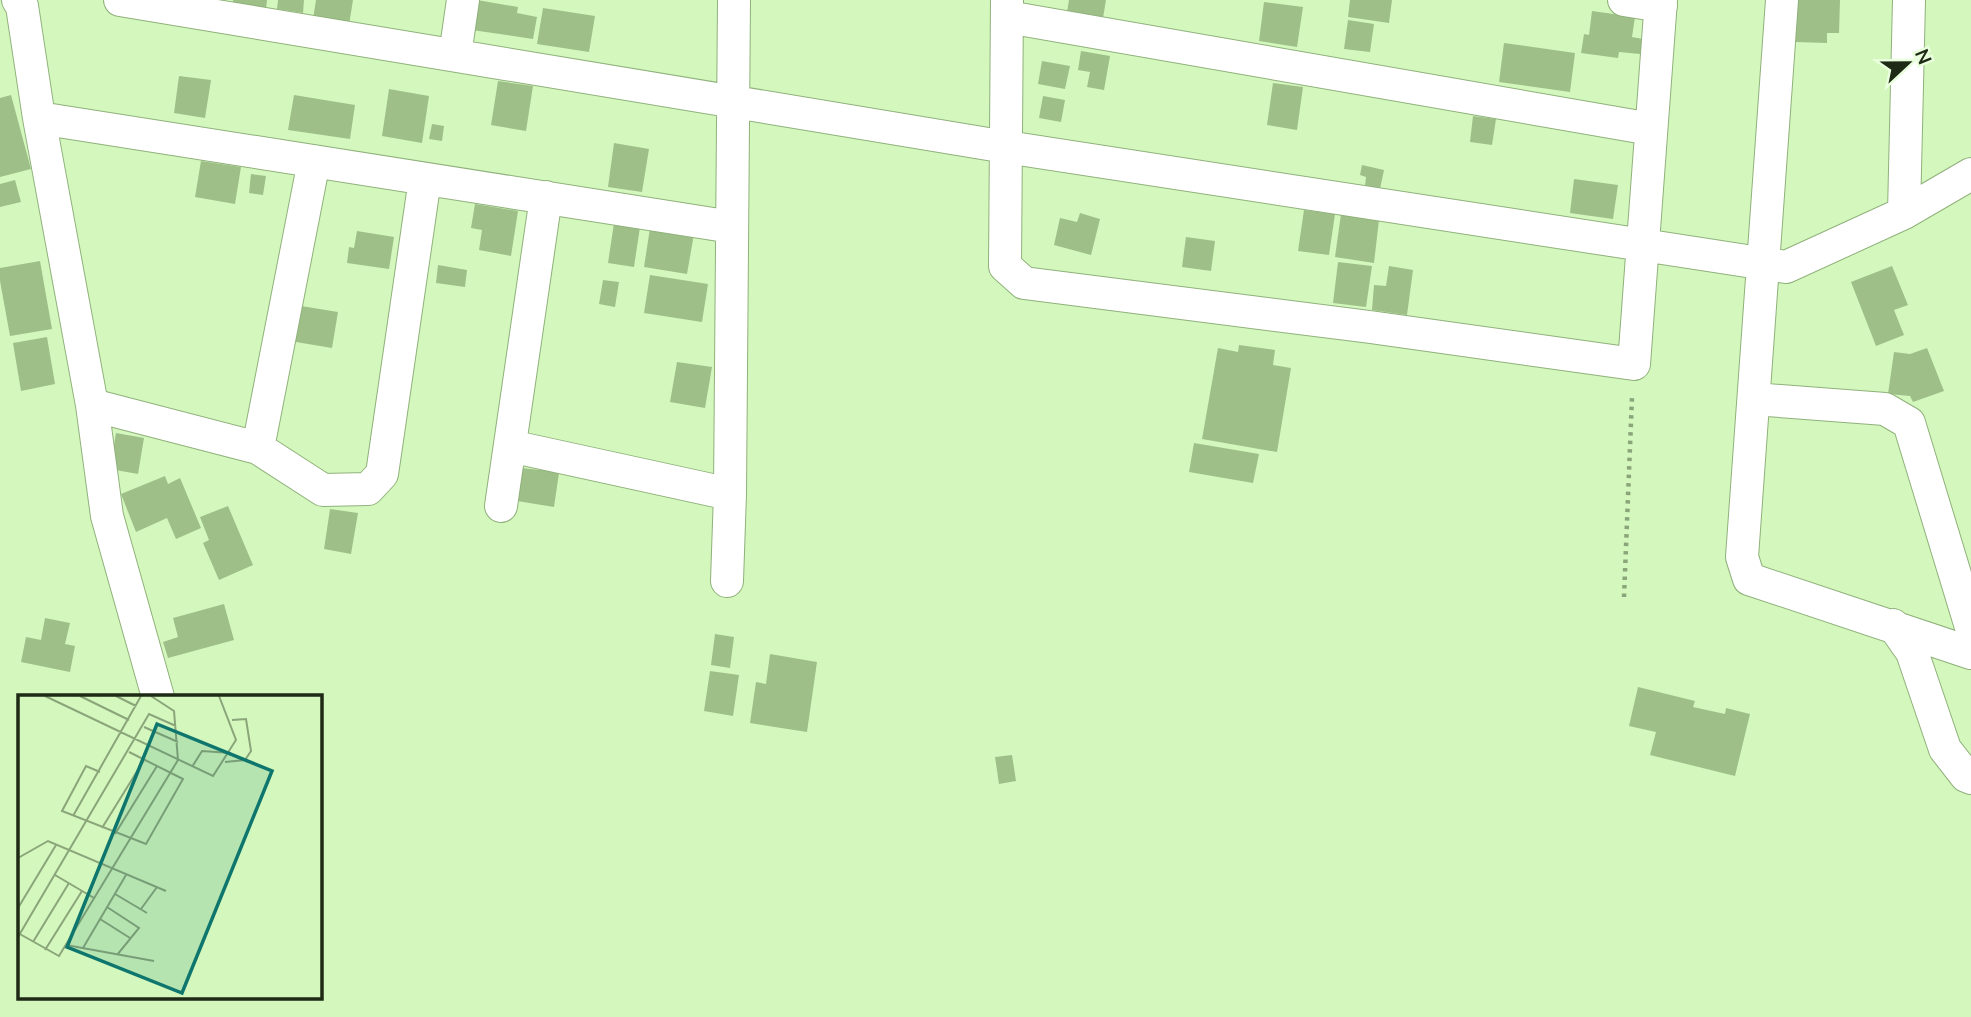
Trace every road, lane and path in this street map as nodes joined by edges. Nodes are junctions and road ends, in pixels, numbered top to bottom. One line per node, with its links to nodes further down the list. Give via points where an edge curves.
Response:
1 (18, 0): 12 (street)
2 (121, 0): 10 (street)
3 (463, 0): 10 (street)
4 (734, 0): 11 (street)
5 (1624, 0): 8 (street)
6 (1782, 0): 22 (street)
7 (1909, 0): 19 (street)
8 (1661, 3): 13 (street)
9 (1007, 8): 13 (street); 14 (street)
10 (455, 55): 11 (street)
11 (733, 101): 14 (street); 20 (street)
12 (38, 118): 15 (street); 25 (street)
13 (1651, 129): 21 (street)
14 (1006, 148): 21 (street); 23 (street, via 1005,266 1024,283)
15 (314, 161): 17 (street); 27 (street)
16 (1971, 174): 19 (street)
17 (425, 179): 18 (street); 27 (street, via 382,474 368,489 323,490)
18 (546, 197): 20 (street); 26 (street)
19 (1904, 213): 22 (street, via 1786,267)
20 (732, 226): 28 (street)
21 (1642, 246): 22 (street); 23 (street)
22 (1763, 265): 24 (street)
23 (1633, 364): 31 (path)
24 (1754, 399): 32 (street, via 1742,557 1749,579); 33 (street, via 1885,409 1909,423)
25 (92, 405): 27 (street); 35 (street, via 107,516)
26 (510, 446): 28 (street); 29 (street)
27 (258, 448)
28 (730, 494): 30 (street)
29 (501, 506)
30 (727, 581)
31 (1624, 597)
32 (1893, 625): 34 (street); 36 (street, via 1913,652 1945,749)
33 (1971, 627)
34 (1971, 653)
35 (157, 695)
36 (1971, 778)

